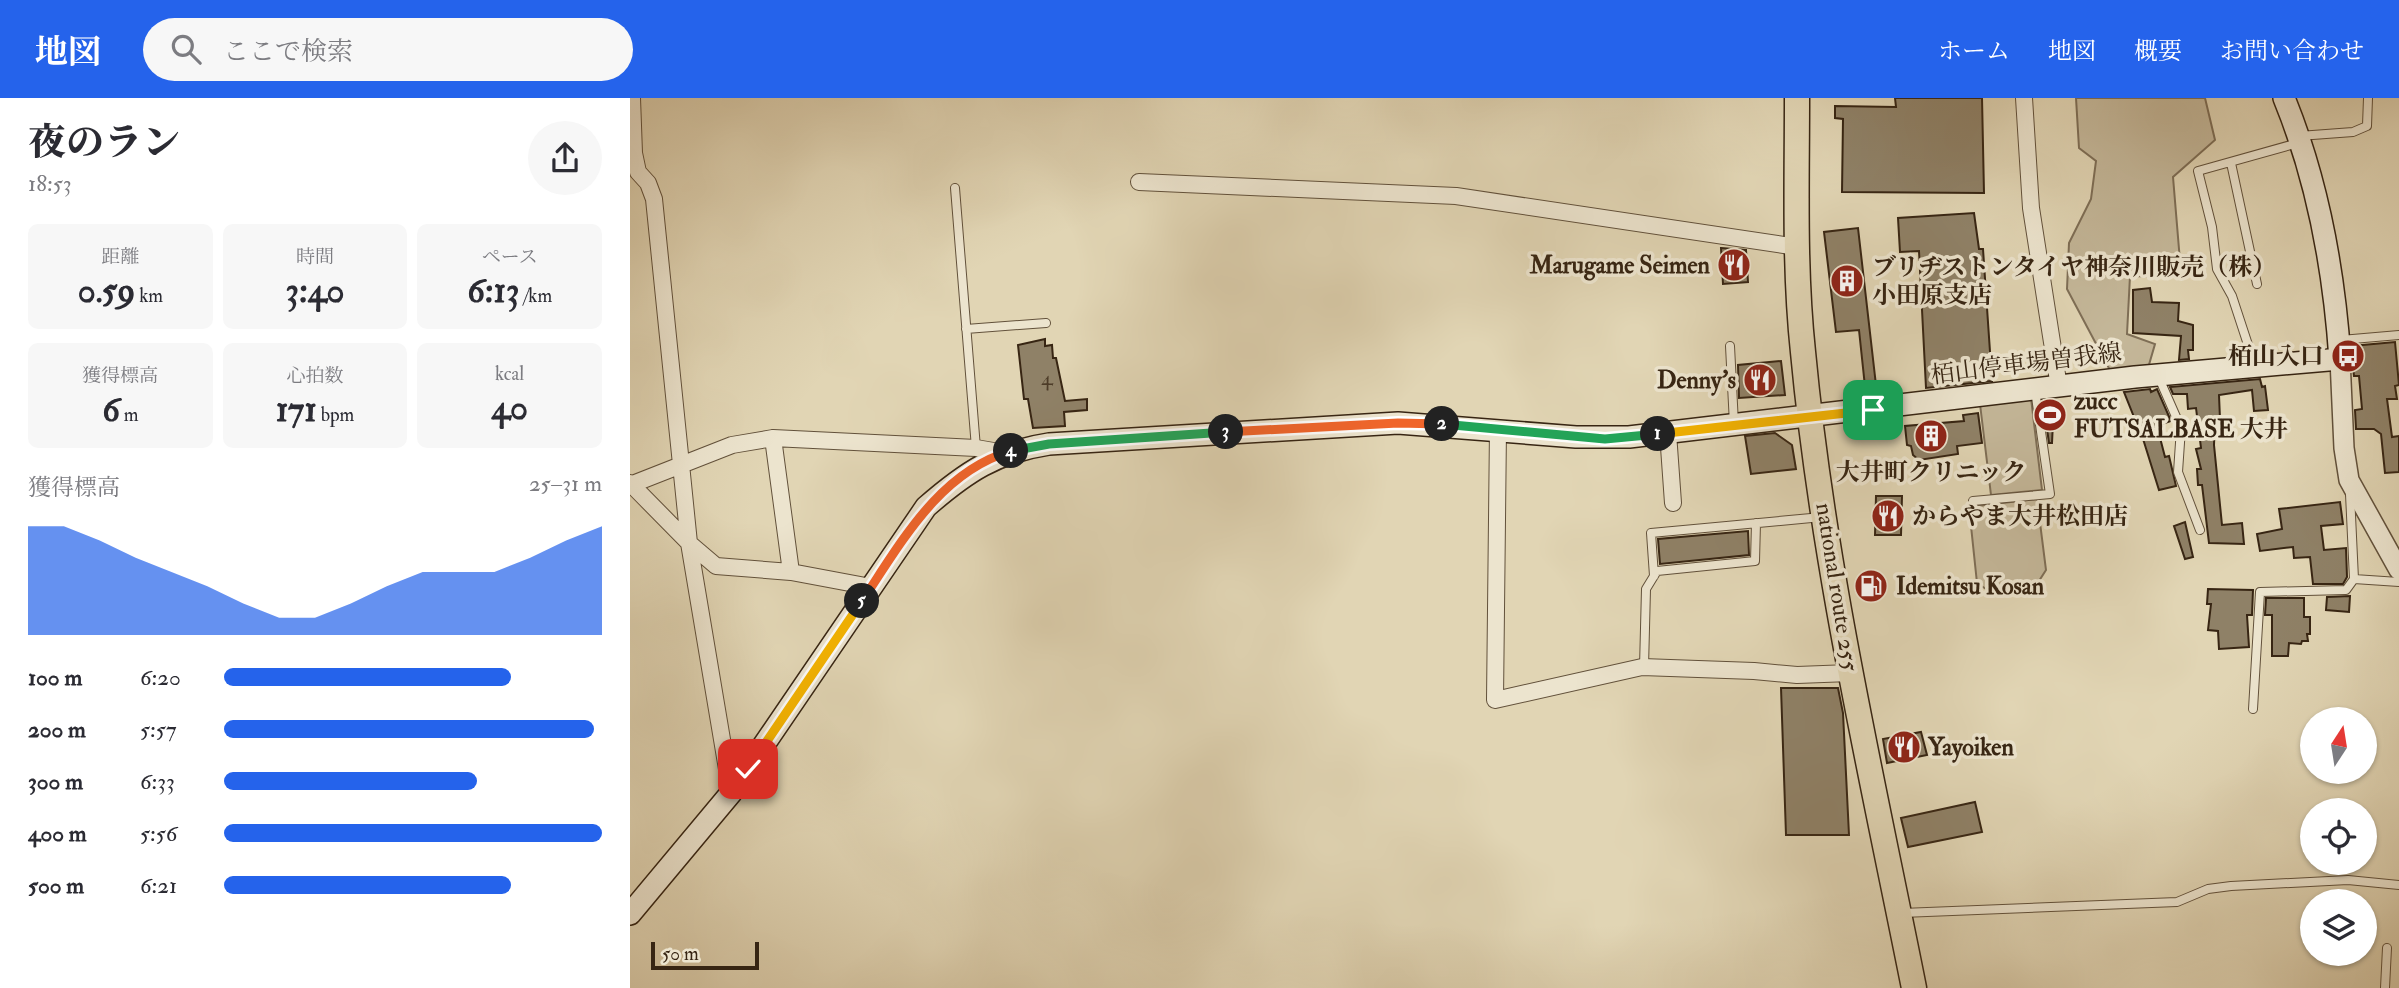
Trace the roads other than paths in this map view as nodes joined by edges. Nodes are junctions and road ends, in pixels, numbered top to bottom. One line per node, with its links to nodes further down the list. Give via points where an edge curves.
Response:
1 (632, 98): 28 (street, via 638,172 654,199)
2 (1797, 98): 10 (highway, national route 255)
3 (2024, 98): 19 (street, via 2031,208)
4 (2284, 98): 6 (main road)
5 (2368, 98): 6 (lane, via 2367,126)
6 (2300, 139): 7 (lane); 16 (main road, via 2332,271)
7 (2231, 163): 11 (lane); 17 (lane, via 2198,171 2217,269 2232,296)
8 (1139, 182): 10 (street, via 1456,196)
9 (955, 188): 13 (lane)
10 (1797, 247): 21 (highway, national route 255)
11 (2258, 284)
12 (1046, 323): 13 (lane)
13 (966, 330): 26 (lane)
14 (2399, 335): 16 (lane)
15 (1730, 346): 22 (lane)
16 (2339, 350): 17 (main road, 栢山停車場曽我線); 29 (street)
17 (2255, 366): 18 (main road, 栢山停車場曽我線)
18 (2158, 375): 19 (main road, 栢山停車場曽我線); 35 (lane, via 2181,428 2178,472)
19 (2059, 387): 20 (main road, 栢山停車場曽我線)
20 (2035, 390): 21 (main road, 栢山停車場曽我線); 31 (lane, via 2050,494)
21 (1810, 415): 22 (main road, 栢山停車場曽我線); 33 (highway, national route 255)
22 (1734, 425): 24 (main road, 栢山停車場曽我線)
23 (1498, 429): 24 (main road, 栢山停車場曽我線, via 1605,439); 27 (main road, 栢山停車場曽我線, via 1373,424 1049,444); 43 (street, via 1495,700)
24 (1668, 433): 32 (street)
25 (773, 438): 26 (street); 28 (street, via 732,445); 38 (street)
26 (976, 448): 27 (street)
27 (1005, 453): 42 (main road, 栢山停車場曽我線, via 964,475 926,507)
28 (682, 465): 30 (street); 36 (street)
29 (2349, 480): 37 (street); 40 (lane)
30 (630, 485): 36 (street)
31 (1973, 501)
32 (1673, 503)
33 (1825, 517): 34 (lane); 44 (highway, national route 255)
34 (1756, 523): 39 (lane, via 1755,561); 39 (lane, via 1651,533)
35 (2200, 530)
36 (689, 543): 38 (street, via 716,566); 46 (street)
37 (2399, 570)
38 (792, 572): 42 (street)
39 (1656, 573): 43 (lane, via 1646,589)
40 (2354, 579): 41 (lane); 45 (lane, via 2346,590 2260,592)
41 (2399, 582)
42 (871, 587): 46 (main road, 栢山停車場曽我線)
43 (1644, 667): 44 (street, via 1797,675)
44 (1850, 673): 48 (highway, national route 255)
45 (2253, 709)
46 (731, 793): 49 (main road, 栢山停車場曽我線)
47 (2399, 885): 48 (lane, via 2348,880 2231,886 2208,889 2177,902)
48 (1899, 913): 51 (highway, national route 255)
49 (630, 914)
50 (2387, 948): 52 (lane)
51 (1914, 988)
52 (2385, 988)

